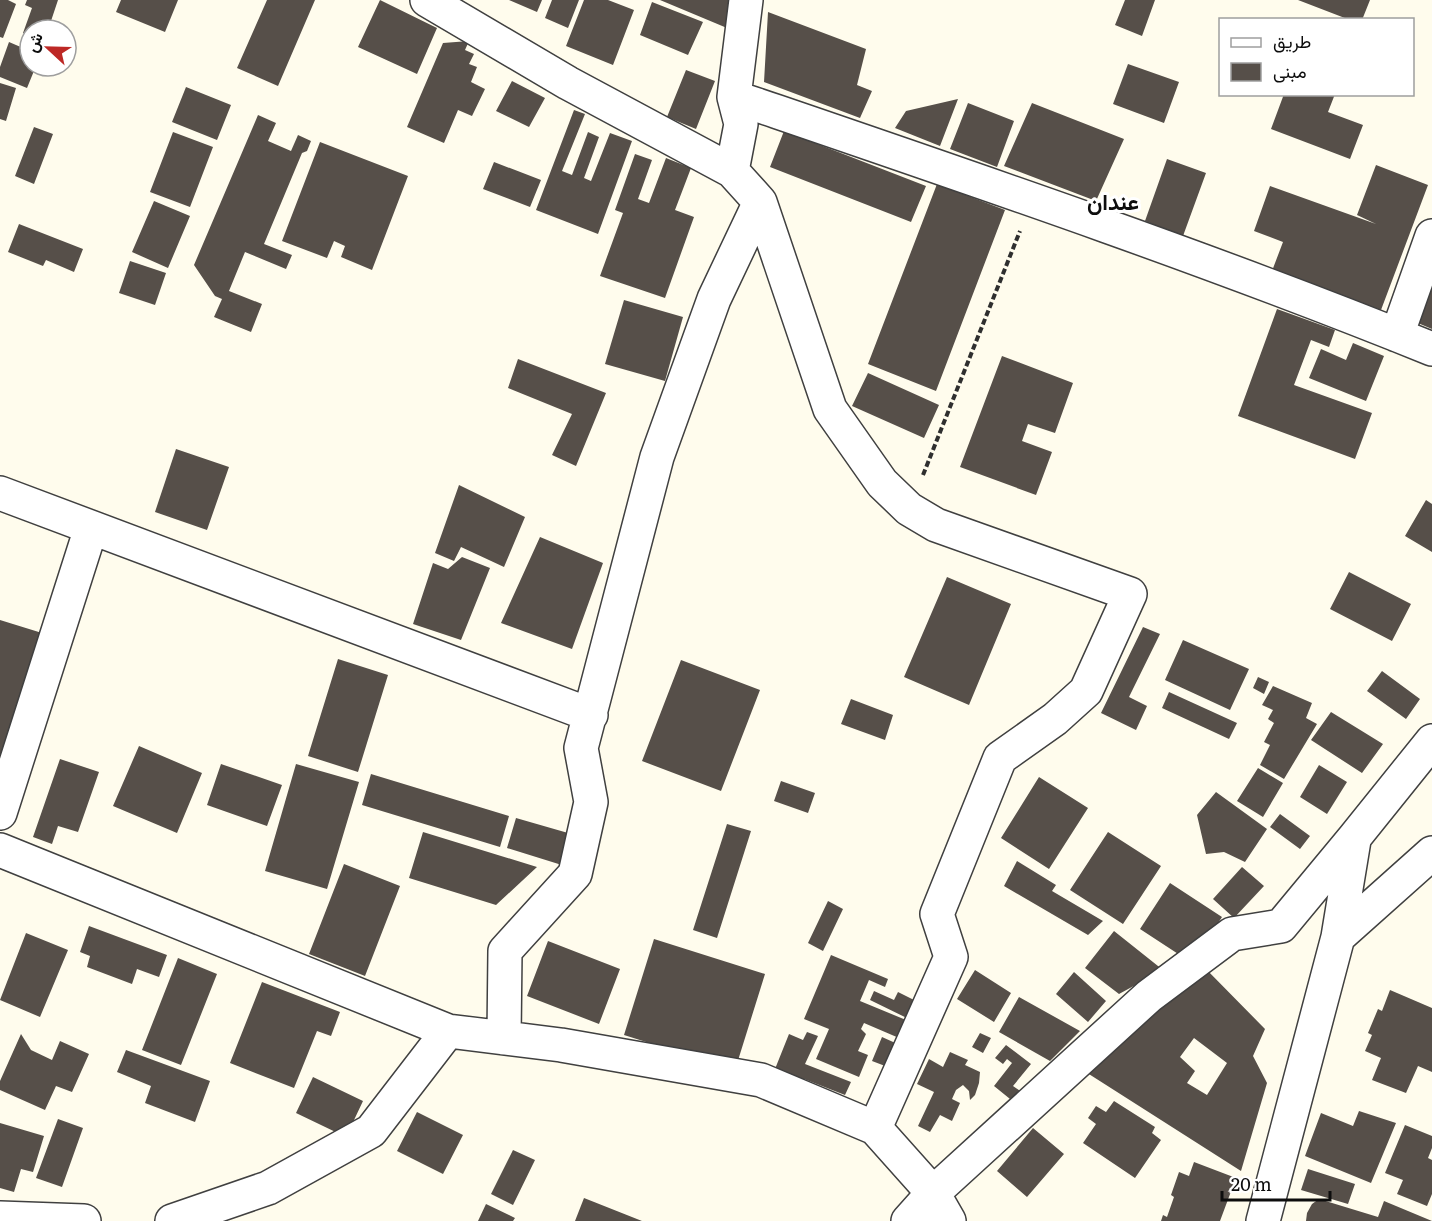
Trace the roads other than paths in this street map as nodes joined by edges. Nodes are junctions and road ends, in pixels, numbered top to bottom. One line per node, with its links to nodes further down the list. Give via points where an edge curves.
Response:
1 (427, 0): 4 (street, via 568,83)
2 (746, 0): 3 (street)
3 (734, 97): 4 (street, via 741,124); 7 (street, via 1032,199)
4 (732, 171): 5 (street)
5 (760, 202): 11 (street, via 714,299 657,457); 20 (street, via 830,409 882,483 909,509 936,525 1130,594 1086,691 1055,719 1000,758 938,914 951,957)
6 (1432, 236): 7 (street)
7 (1397, 335): 8 (street)
8 (1432, 349)
9 (0, 493): 10 (street)
10 (91, 528): 11 (street); 13 (street)
11 (591, 715): 19 (street, via 581,748 591,802 575,874 505,951)
12 (1432, 741): 14 (street)
13 (0, 813)
14 (1354, 838): 17 (street); 21 (street, via 1281,926 1232,934 1149,996)
15 (1432, 853): 17 (street)
16 (2, 860): 18 (street)
17 (1338, 937): 27 (street)
18 (448, 1031): 19 (street); 24 (street, via 371,1131 268,1188)
19 (504, 1038): 20 (street, via 761,1080)
20 (875, 1128): 21 (street)
21 (933, 1193): 25 (street); 26 (street)
22 (0, 1218): 23 (street)
23 (84, 1221)
24 (172, 1221)
25 (908, 1221)
26 (949, 1221)
27 (1263, 1221)

